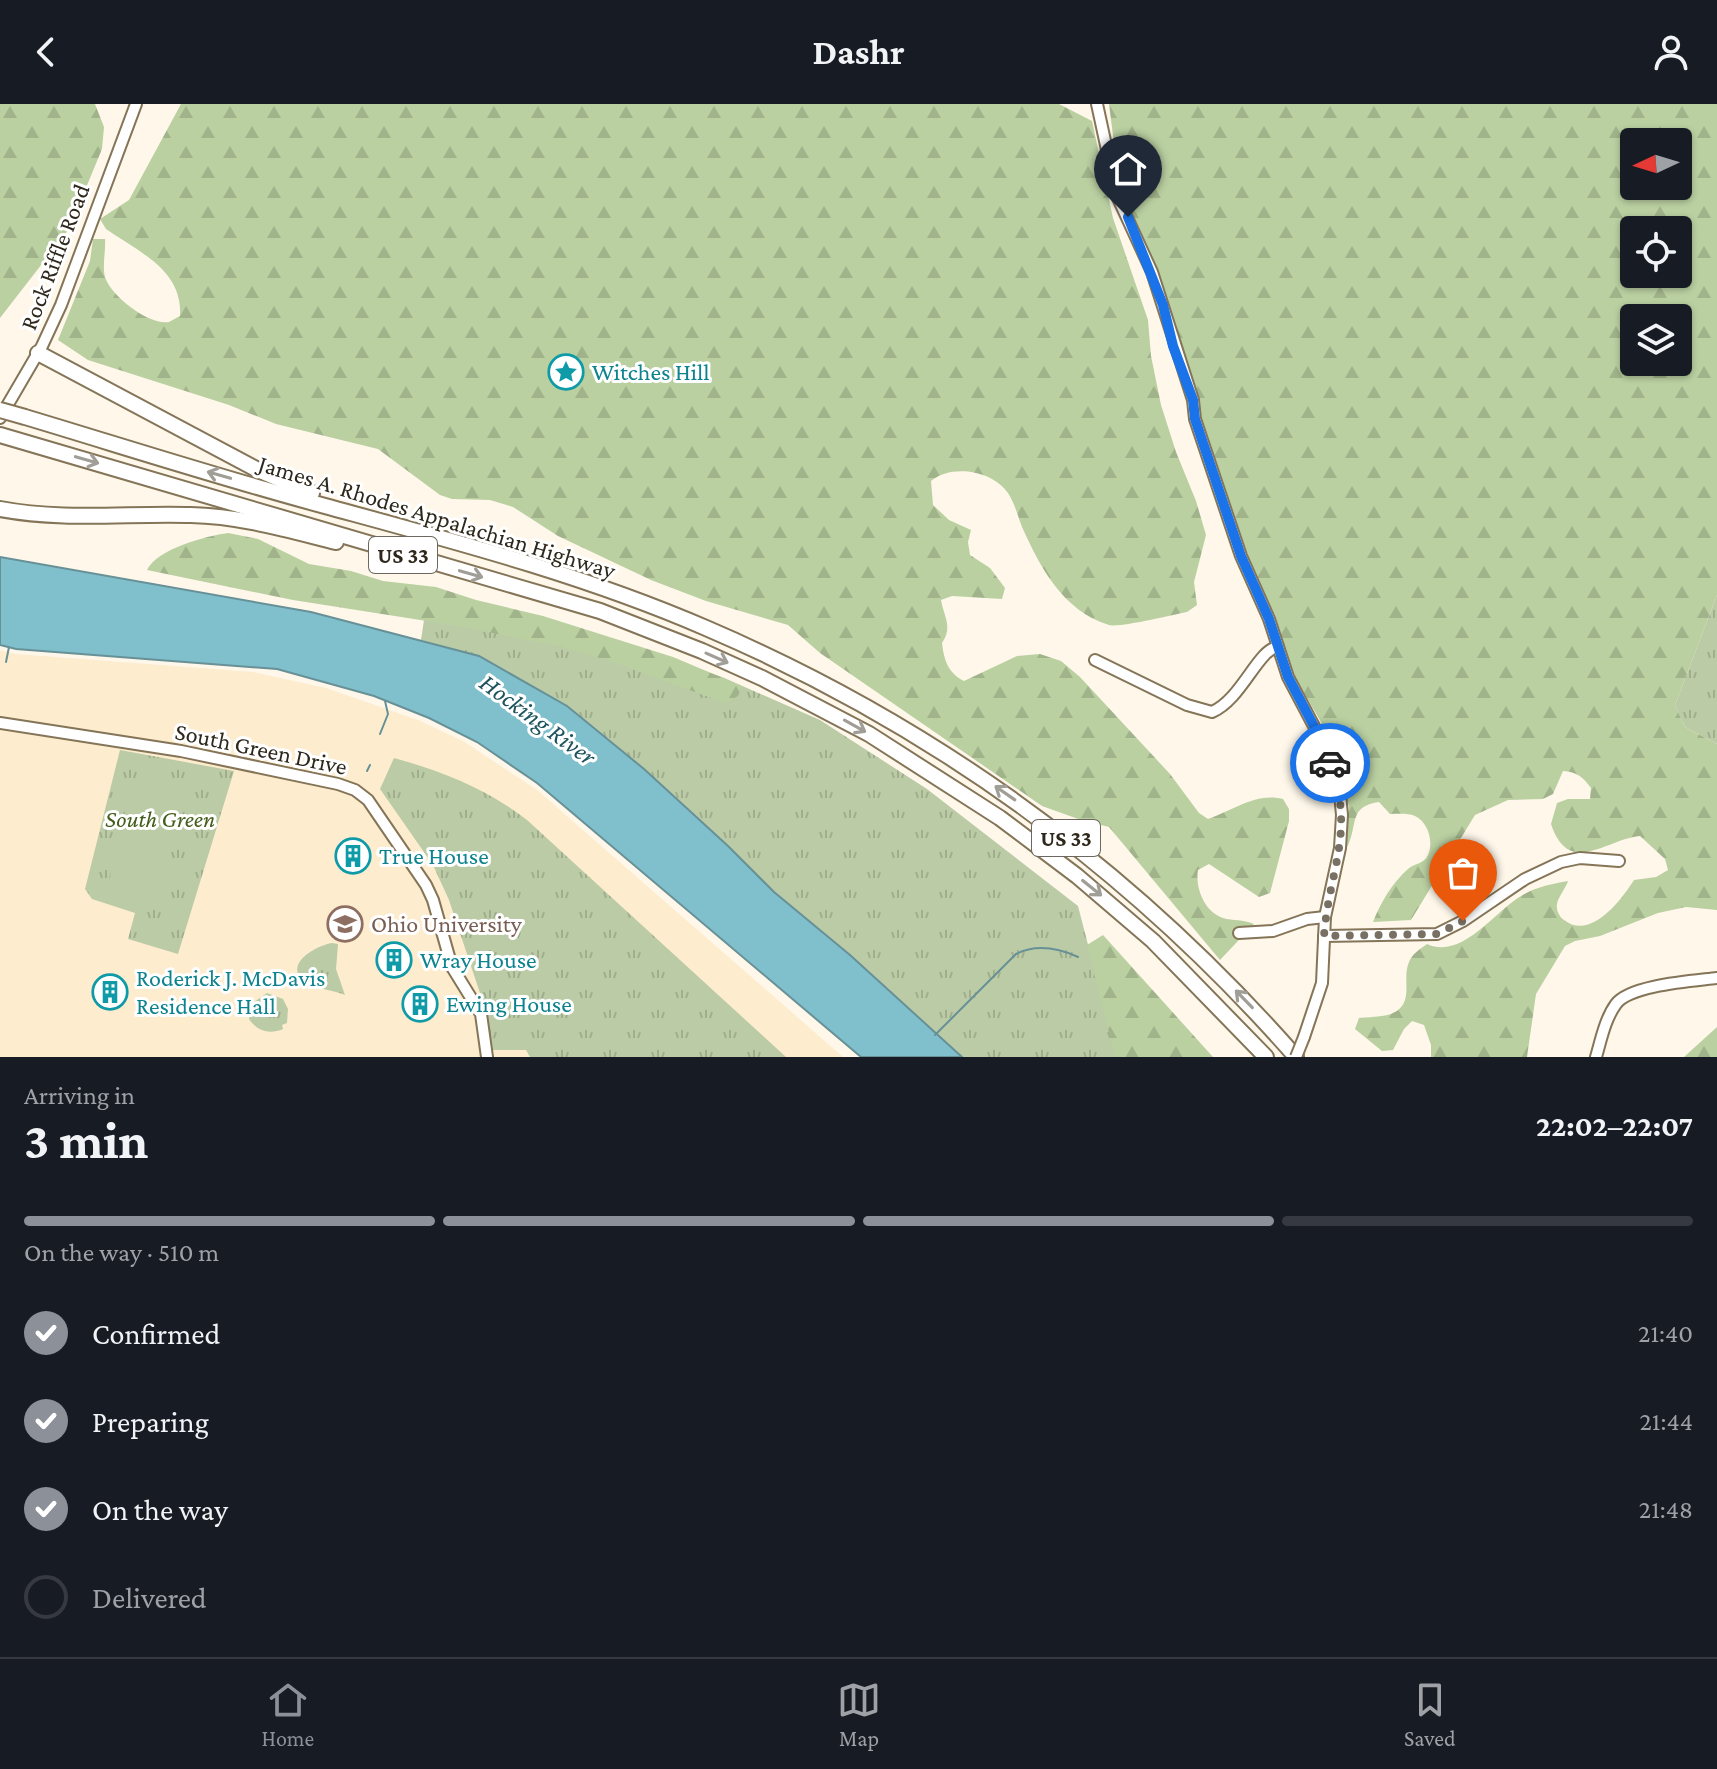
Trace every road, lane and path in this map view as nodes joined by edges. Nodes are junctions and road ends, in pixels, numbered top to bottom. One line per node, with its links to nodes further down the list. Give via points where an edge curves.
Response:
1 (136, 104): 3 (street, Rock Riffle Road, via 71,282)
2 (1097, 104): 10 (street, via 1117,196 1152,272 1217,486)
3 (38, 353): 5 (street, Rock Riffle Road); 8 (highway, via 258,470)
4 (0, 410): 8 (highway, James A. Rhodes Appalachian Highway / US 33, one-way to 4, bridge)
5 (0, 418)
6 (6, 437): 9 (highway, James A. Rhodes Appalachian Highway / US 33, one-way to 9)
7 (0, 509): 9 (highway, via 35,516 227,518)
8 (356, 513): 22 (highway, James A. Rhodes Appalachian Highway / US 33, one-way to 8, via 1191,947 1092,859 990,782 884,717 705,627 612,592)
9 (379, 548): 18 (highway, James A. Rhodes Appalachian Highway / US 33, one-way to 18, via 627,622 762,678 869,734 965,794 1077,876 1153,941)
10 (1278, 647): 11 (street, via 1261,657 1230,702 1212,712); 14 (street, via 1340,794 1340,848)
11 (1095, 660)
12 (0, 723): 19 (street, South Green Drive, via 210,757 338,784 362,794 433,900 452,967 481,1014)
13 (1619, 861): 16 (street, via 1561,862 1437,934)
14 (1325, 917): 15 (street, via 1273,931); 16 (street)
15 (1239, 933)
16 (1324, 936): 22 (street, bridge, via 1322,983)
17 (1717, 978): 23 (street, via 1620,999)
18 (1247, 1035): 20 (highway); 21 (highway, James A. Rhodes Appalachian Highway / US 33)
19 (487, 1057)
20 (1259, 1057)
21 (1266, 1057)
22 (1296, 1057)
23 (1596, 1057)

